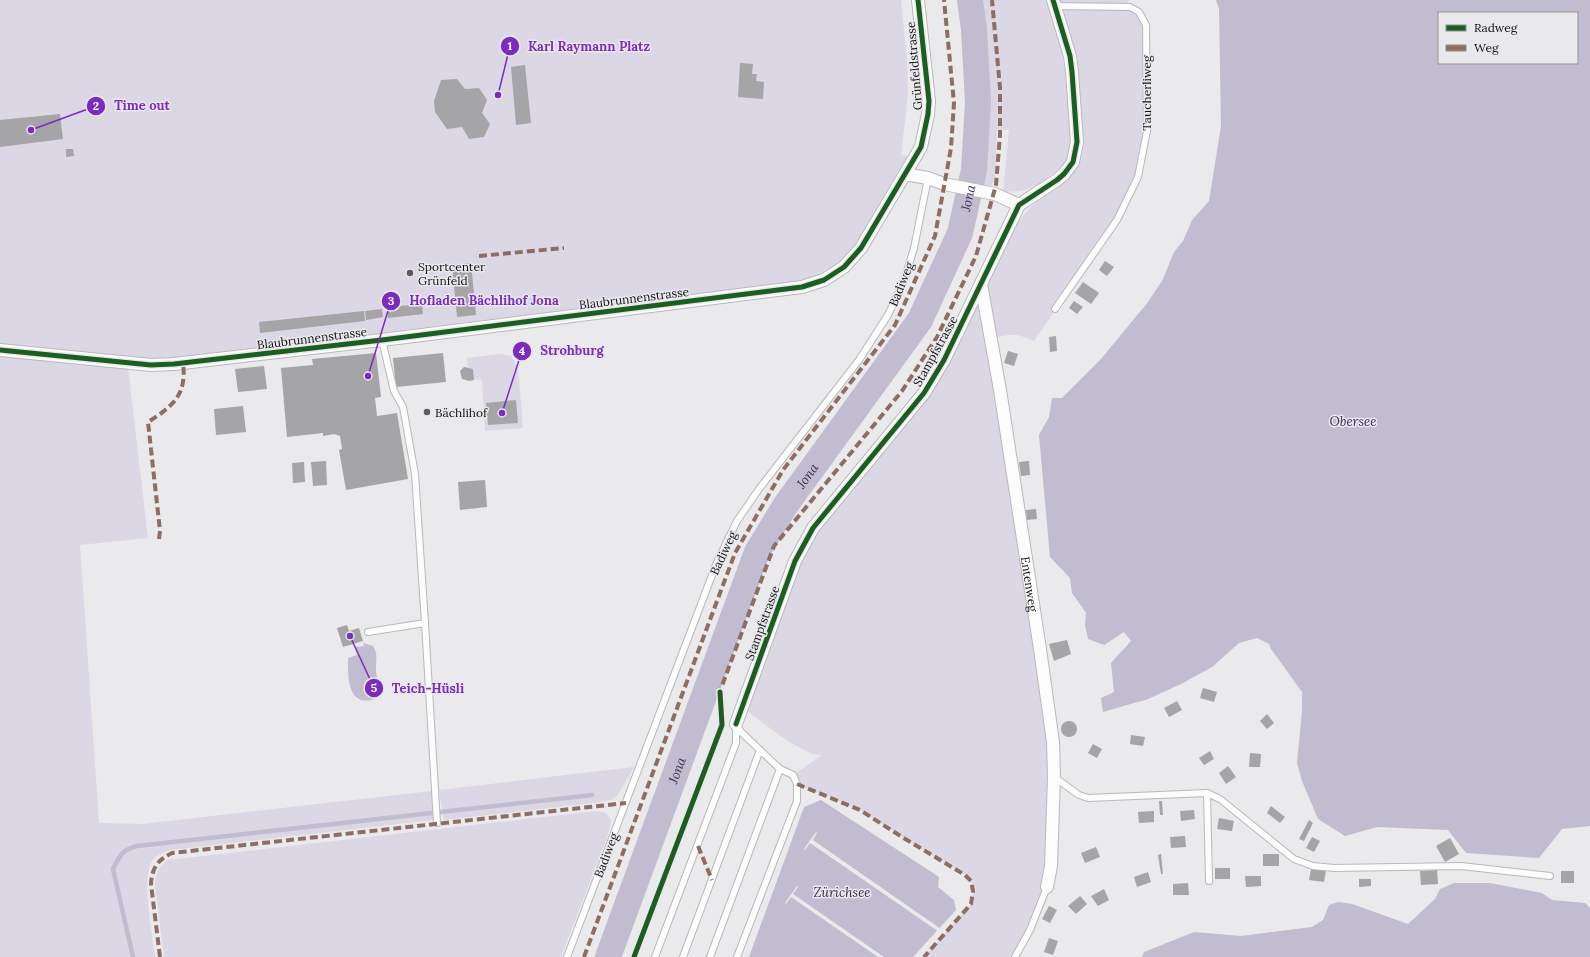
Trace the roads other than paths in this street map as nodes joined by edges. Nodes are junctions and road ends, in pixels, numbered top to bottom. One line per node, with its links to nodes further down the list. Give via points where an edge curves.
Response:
1 (918, 0): 4 (street, Grünfeldstrasse, via 929,101 921,147)
2 (1054, 3): 3 (lane, Taucherliweg); 6 (street, Stampfstrasse, via 1070,56 1077,142 1075,155 1070,168 1064,174)
3 (1090, 3): 8 (lane, Taucherliweg, via 1130,7 1139,12 1146,25 1147,131 1138,177 1117,220)
4 (905, 174): 5 (street); 9 (street, Blaubrunnenstrasse, via 861,248 844,267 824,280 802,287)
5 (928, 178): 6 (street, via 995,194); 22 (lane, Badiweg, via 914,248 904,281 888,315 859,360 759,489 737,521 717,562)
6 (1019, 205): 7 (street, Stampfstrasse)
7 (981, 284): 13 (street, Stampfstrasse, via 944,360 924,393 813,528 795,561); 16 (street, Entenweg, via 1040,649 1053,742)
8 (1055, 309)
9 (382, 340): 10 (street, Blaubrunnenstrasse, via 151,366); 11 (lane, via 394,391 403,407 415,474)
10 (0, 350)
11 (426, 623): 12 (lane); 18 (lane)
12 (368, 632)
13 (736, 724): 14 (lane); 23 (lane, via 736,743)
14 (760, 750): 15 (lane); 24 (lane)
15 (780, 769): 25 (lane); 26 (lane, via 793,775 797,784 797,801)
16 (1054, 777): 17 (lane, via 1079,795 1088,798); 21 (street, Entenweg, via 1051,866)
17 (1207, 794): 19 (lane, via 1220,799 1294,859 1313,866 1461,866); 20 (lane)
18 (437, 821)
19 (1550, 876)
20 (1209, 882)
21 (1047, 887): 27 (lane, via 1030,930)
22 (567, 957)
23 (655, 957)
24 (683, 957)
25 (710, 957)
26 (737, 957)
27 (1015, 957)

